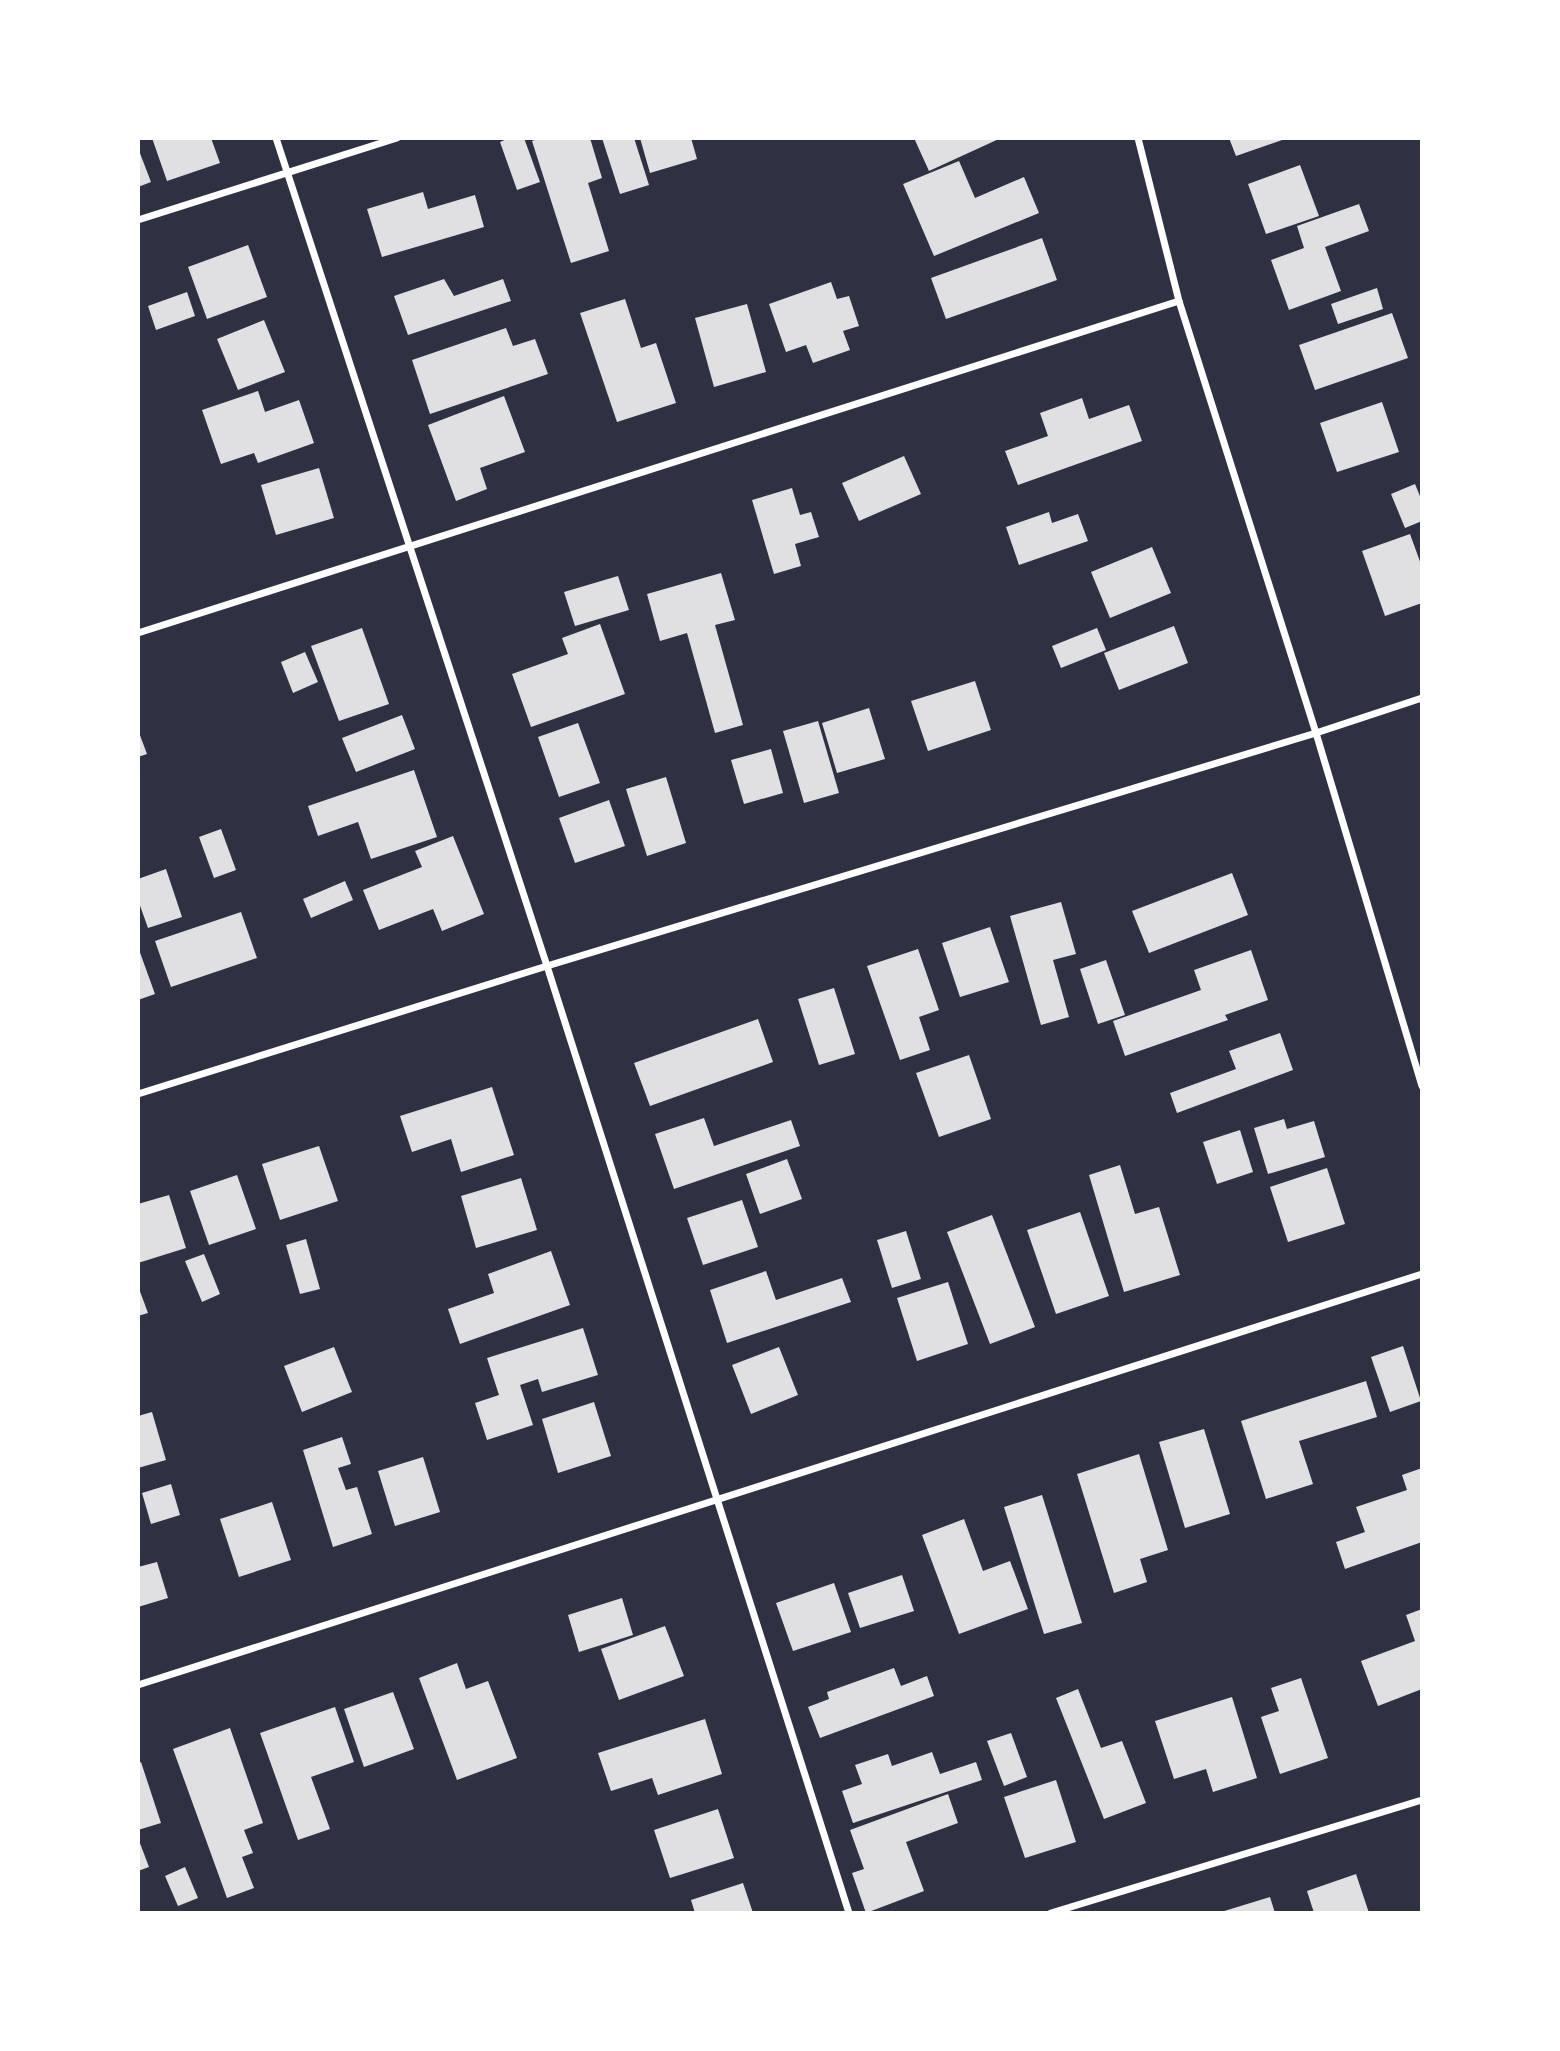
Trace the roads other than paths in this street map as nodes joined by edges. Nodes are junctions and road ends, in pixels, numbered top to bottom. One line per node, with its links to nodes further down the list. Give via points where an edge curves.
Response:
1 (276, 138): 4 (street)
2 (397, 138): 4 (street)
3 (1138, 138): 6 (street)
4 (288, 172): 5 (street); 7 (street)
5 (138, 220)
6 (1179, 301): 7 (street); 10 (street)
7 (410, 544): 8 (street); 11 (street)
8 (138, 633)
9 (1422, 698): 10 (street)
10 (1316, 733): 11 (street); 12 (street)
11 (547, 965): 13 (street); 15 (street)
12 (1422, 1086)
13 (138, 1094)
14 (1422, 1274): 15 (street)
15 (717, 1502): 16 (street); 18 (street)
16 (138, 1685)
17 (1422, 1800): 19 (street)
18 (849, 1913)
19 (1051, 1913)

